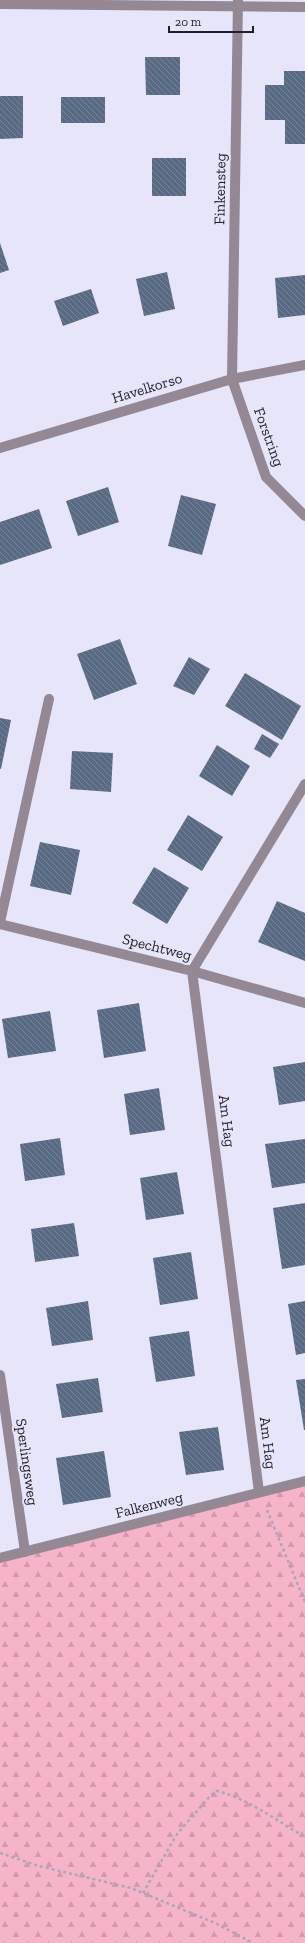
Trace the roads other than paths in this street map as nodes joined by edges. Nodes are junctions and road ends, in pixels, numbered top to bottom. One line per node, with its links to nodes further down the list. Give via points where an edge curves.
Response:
1 (238, 3): 2 (street); 3 (street); 5 (street, Finkensteg)
2 (0, 4)
3 (305, 7)
4 (305, 365): 5 (street, Havelkorso)
5 (232, 379): 6 (street, Havelkorso); 7 (street, Forstring, via 266,477)
6 (0, 448)
7 (305, 516)
8 (48, 699): 10 (street)
9 (305, 784): 11 (street)
10 (0, 923): 11 (street, Spechtweg)
11 (192, 971): 12 (street, Spechtweg); 15 (street, Am Hag)
12 (305, 1003)
13 (0, 1375): 16 (street, Sperlingsweg)
14 (305, 1481): 15 (street, Falkenweg)
15 (259, 1492): 16 (street, Falkenweg)
16 (25, 1552): 17 (street, Falkenweg)
17 (0, 1558)

